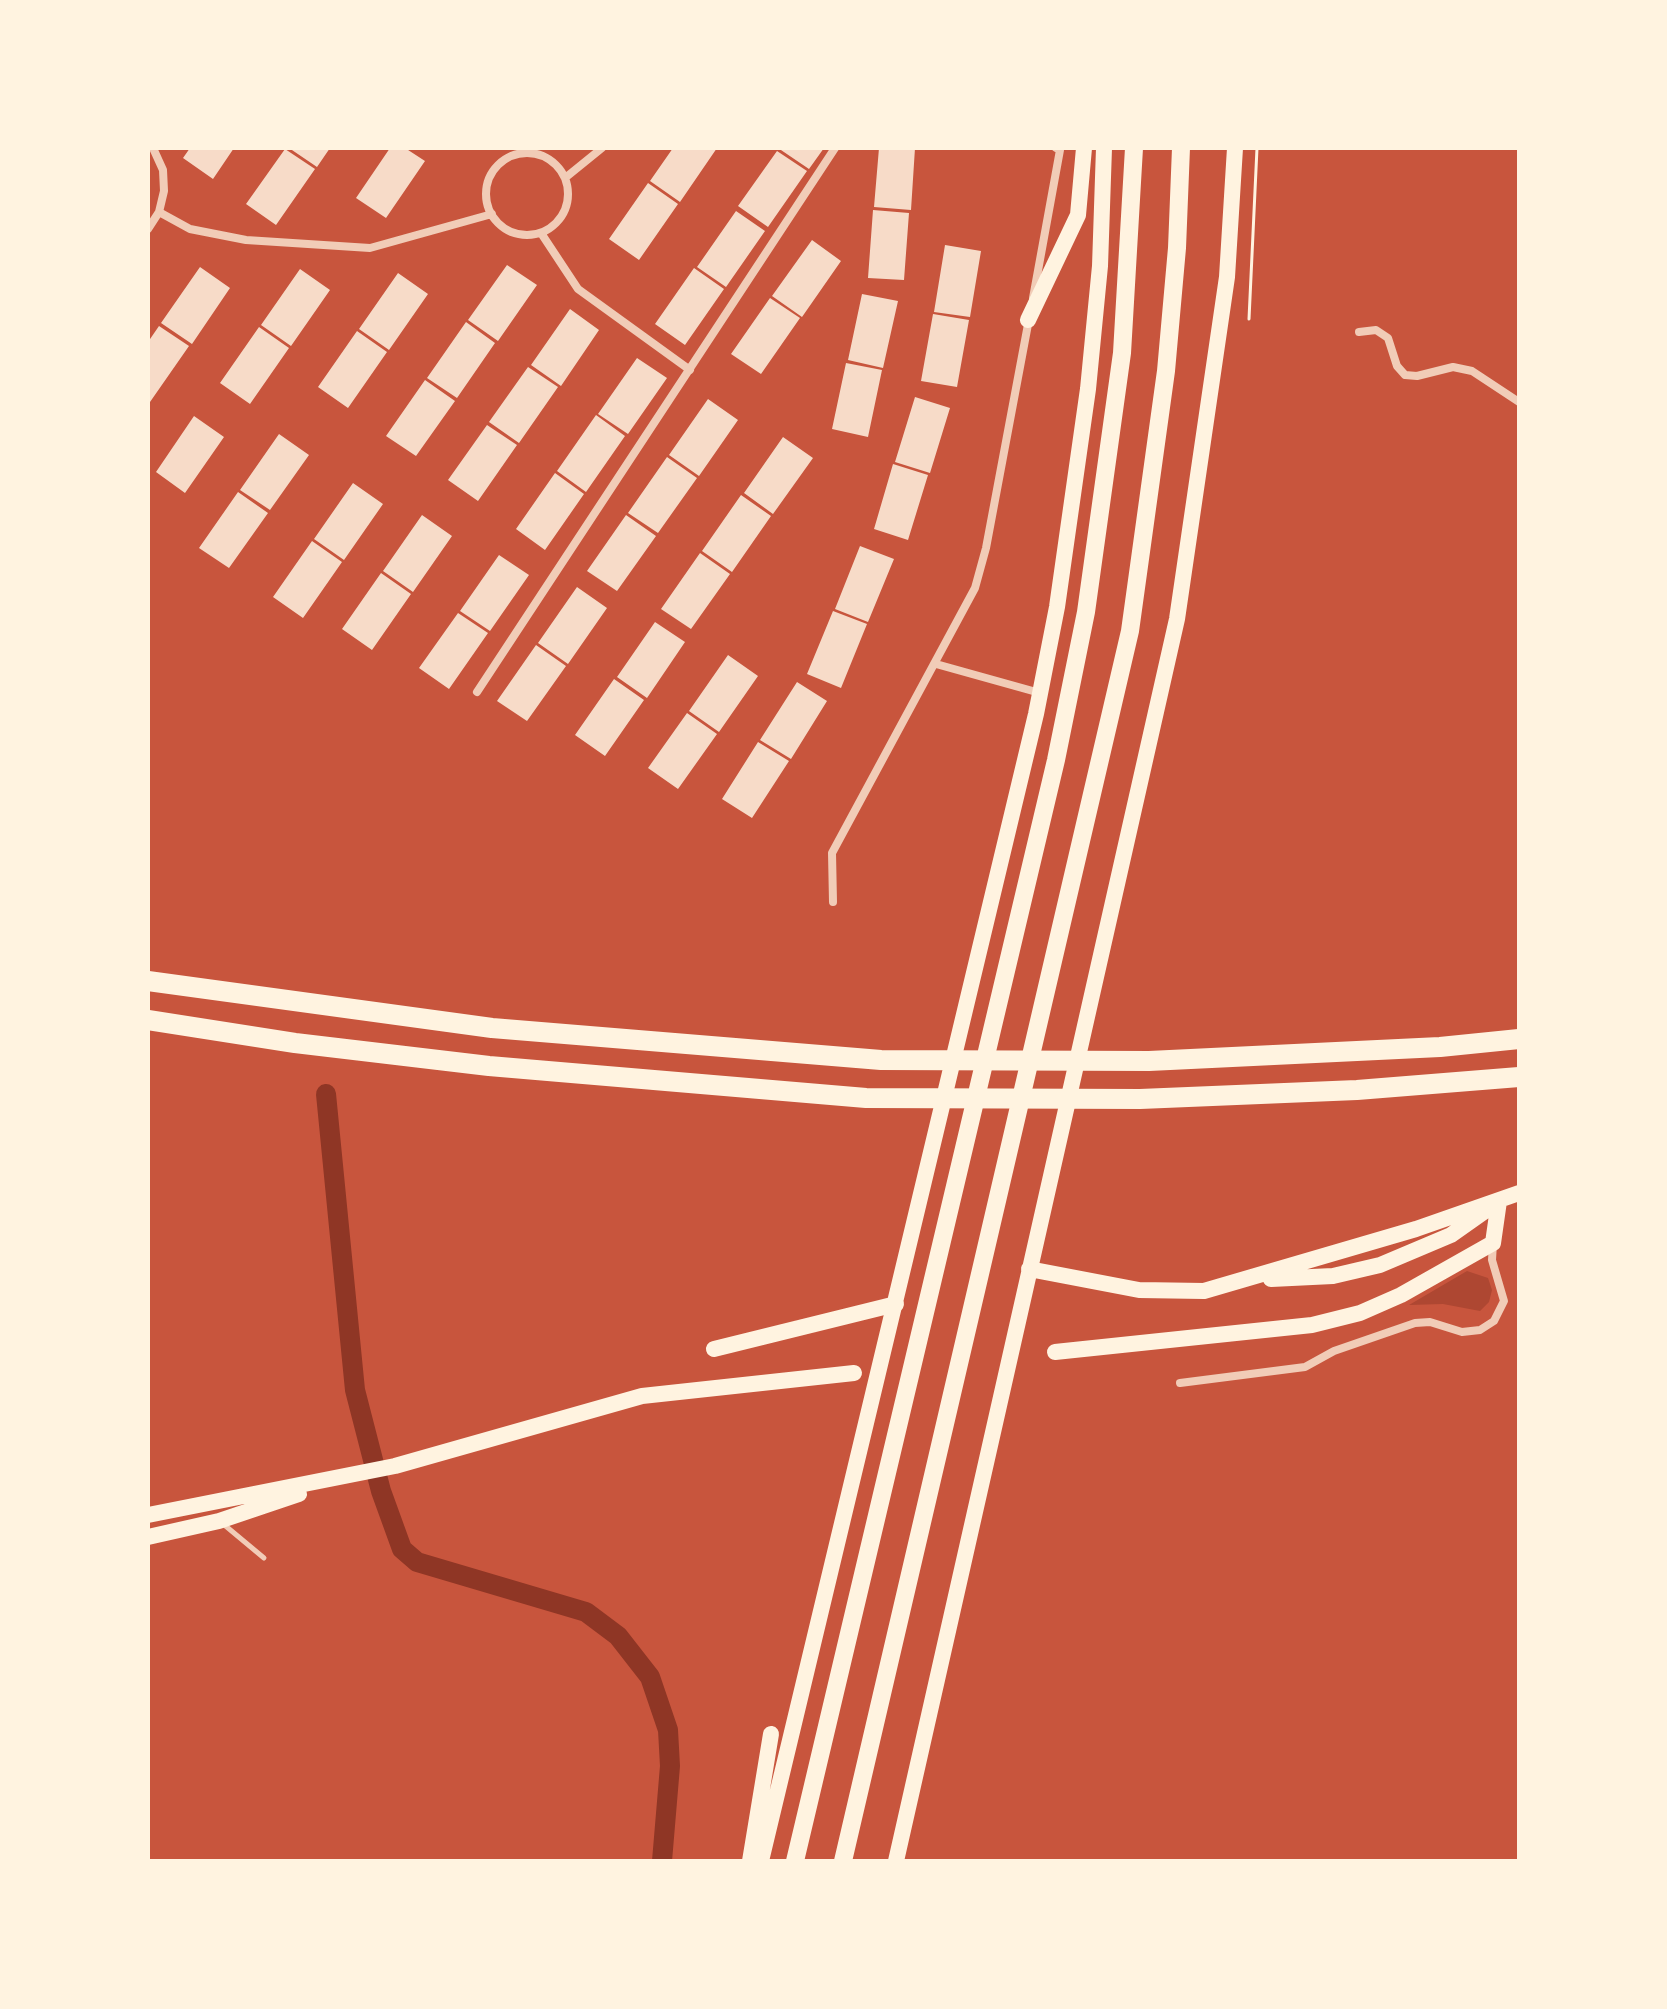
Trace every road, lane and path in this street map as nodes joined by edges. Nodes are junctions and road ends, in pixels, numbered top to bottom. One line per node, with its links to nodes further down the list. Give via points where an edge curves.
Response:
1 (153, 148): 12 (street, via 163,170)
2 (602, 148): 11 (street)
3 (835, 148): 19 (street)
4 (1084, 148): 17 (main road, via 1078,215)
5 (1104, 148): 23 (main road, via 1087,403)
6 (1134, 148): 47 (highway, via 1122,353 1086,612)
7 (1181, 148): 48 (highway, via 1166,371 1130,631)
8 (1235, 148): 32 (main road, via 1227,277 1177,619)
9 (1257, 148): 16 (path)
10 (1058, 149): 17 (street)
11 (565, 178): 13 (street, via 547,157 533,153 508,158 490,176 487,202); 15 (street, via 566,205 560,218)
12 (159, 212): 13 (street, via 190,229 246,240 370,248); 14 (street)
13 (492, 214): 15 (street, via 511,231)
14 (148, 229)
15 (541, 233): 19 (street, via 578,289)
16 (1249, 319)
17 (1028, 320): 21 (street, via 986,548 975,588)
18 (1359, 332): 20 (street, via 1376,330 1388,338 1405,375 1453,367 1472,371)
19 (690, 370): 22 (street)
20 (1519, 402)
21 (936, 664): 23 (street); 24 (street, via 832,853)
22 (477, 692)
23 (1040, 693): 34 (main road)
24 (833, 902)
25 (148, 981): 27 (highway, via 492,1028 881,1060 1149,1061)
26 (148, 1020): 28 (highway, via 489,1066 866,1098 1140,1099)
27 (1519, 1039)
28 (1519, 1077)
29 (1519, 1193): 30 (main road)
30 (1499, 1201): 31 (main road); 33 (main road); 33 (main road, via 1451,1235 1380,1265 1333,1276)
31 (1493, 1243): 36 (main road, via 1401,1295 1337,1320); 38 (street, via 1492,1260 1504,1301 1494,1321 1480,1330 1415,1323 1334,1351 1305,1367)
32 (1029, 1269): 33 (main road, via 1162,1293 1204,1291); 49 (main road)
33 (1248, 1280)
34 (896, 1304): 35 (main road); 46 (main road)
35 (714, 1349)
36 (1055, 1352)
37 (854, 1373): 39 (main road, via 642,1396)
38 (1180, 1383)
39 (357, 1475): 40 (main road); 41 (main road)
40 (148, 1515)
41 (219, 1521): 42 (main road); 43 (lane)
42 (148, 1537)
43 (264, 1558)
44 (771, 1734): 45 (main road)
45 (750, 1861)
46 (761, 1861)
47 (795, 1861)
48 (843, 1861)
49 (896, 1861)

